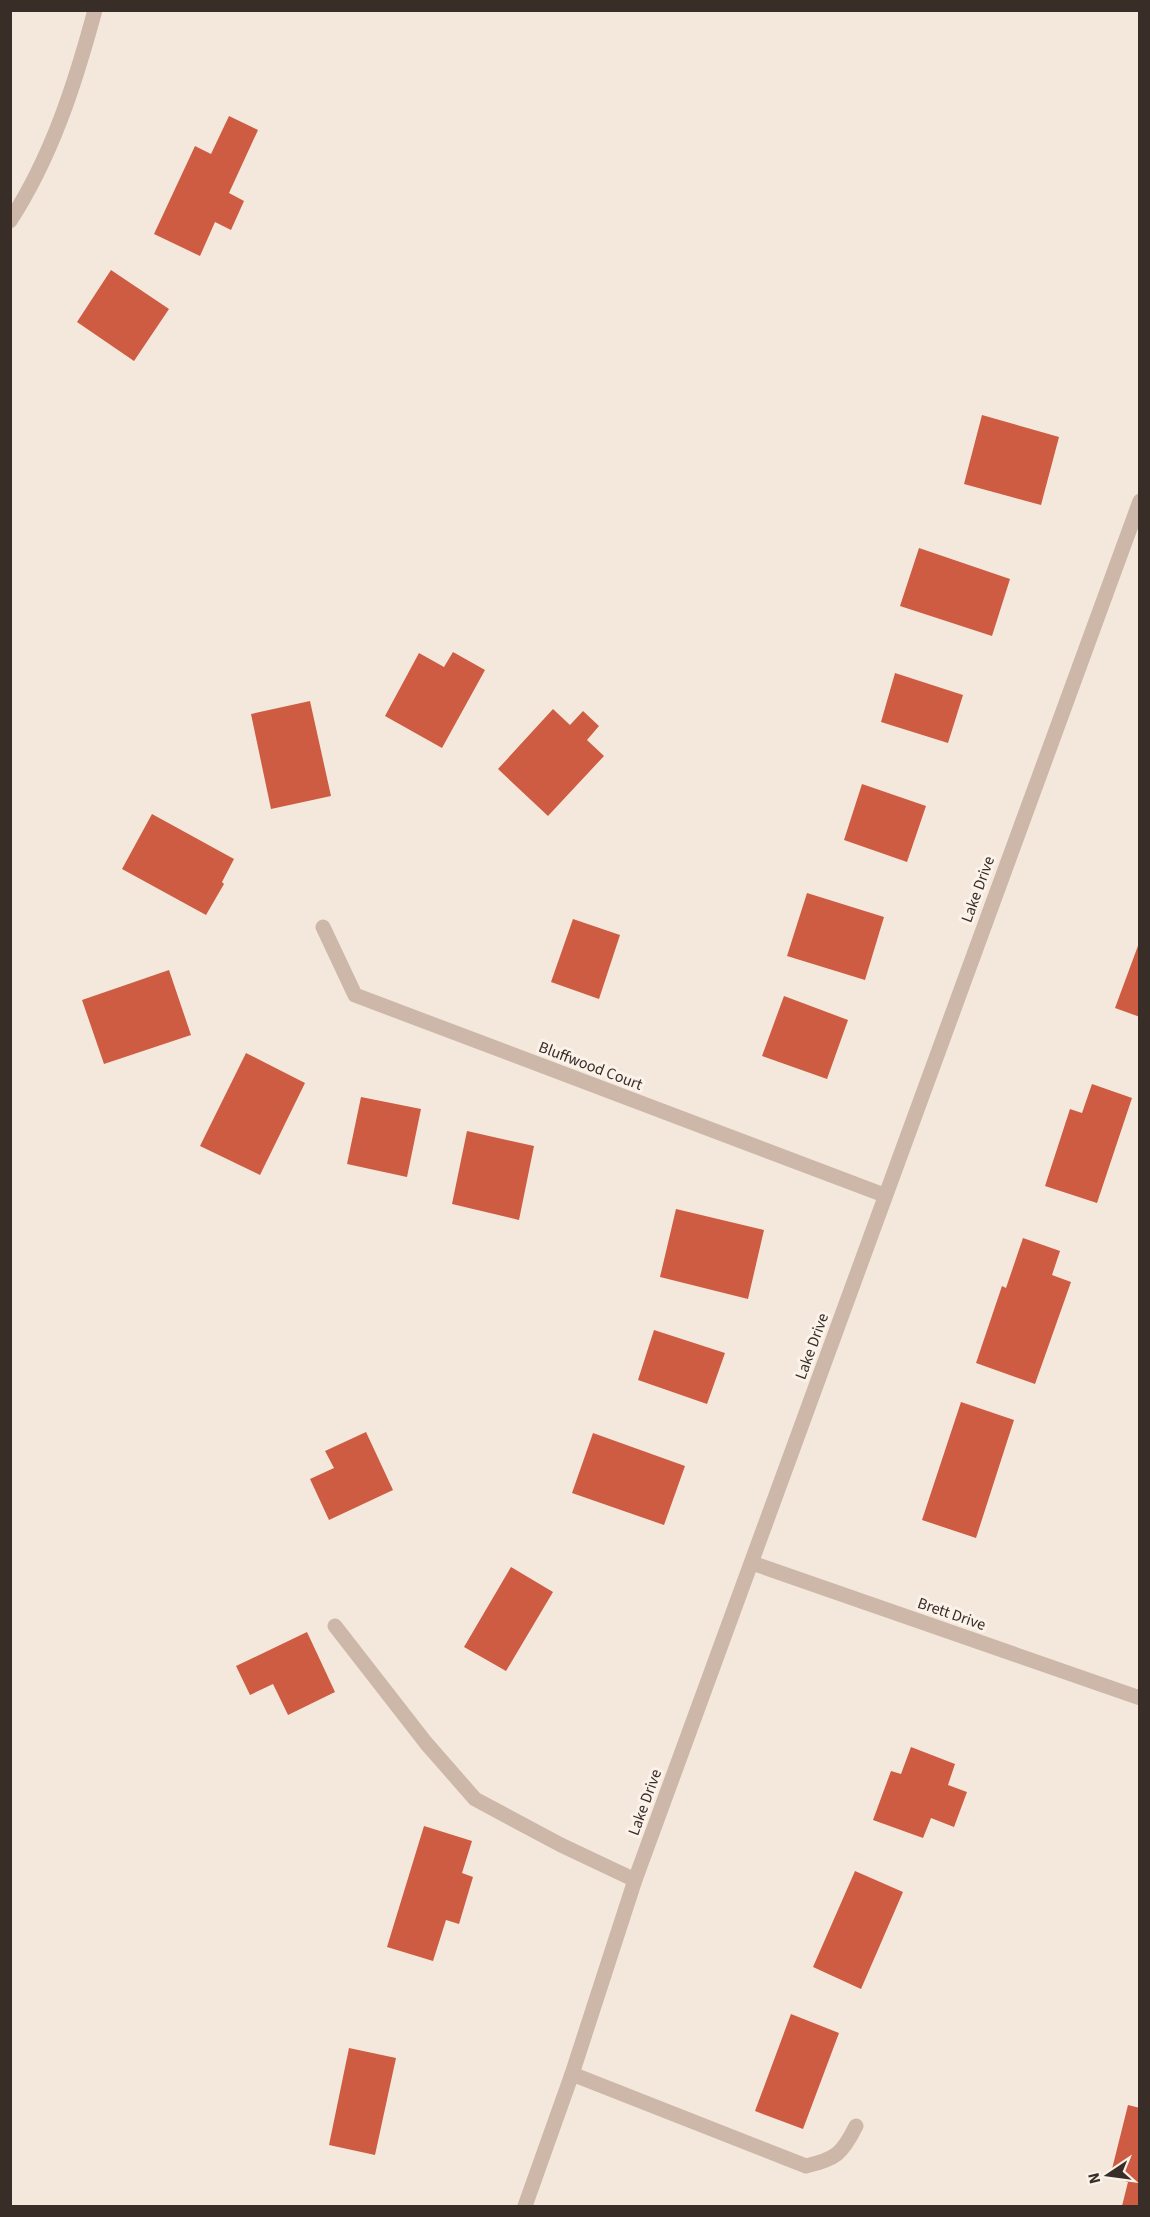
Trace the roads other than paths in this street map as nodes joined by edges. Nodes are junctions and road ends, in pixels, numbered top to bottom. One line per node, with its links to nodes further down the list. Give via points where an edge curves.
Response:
1 (95, 10): 2 (street, via 74,86 51,146)
2 (10, 221)
3 (1140, 501): 5 (street, Lake Drive)
4 (323, 927): 5 (street, Bluffwood Court, via 355,994)
5 (884, 1195): 6 (street, Lake Drive)
6 (752, 1563): 8 (street, Brett Drive); 9 (street, Lake Drive)
7 (335, 1626): 9 (street, via 426,1743 475,1798)
8 (1140, 1698)
9 (635, 1880): 10 (street, Lake Drive)
10 (572, 2074): 11 (street, via 806,2166 829,2161 846,2146); 12 (street, Lake Drive)
11 (855, 2126)
12 (525, 2206)

